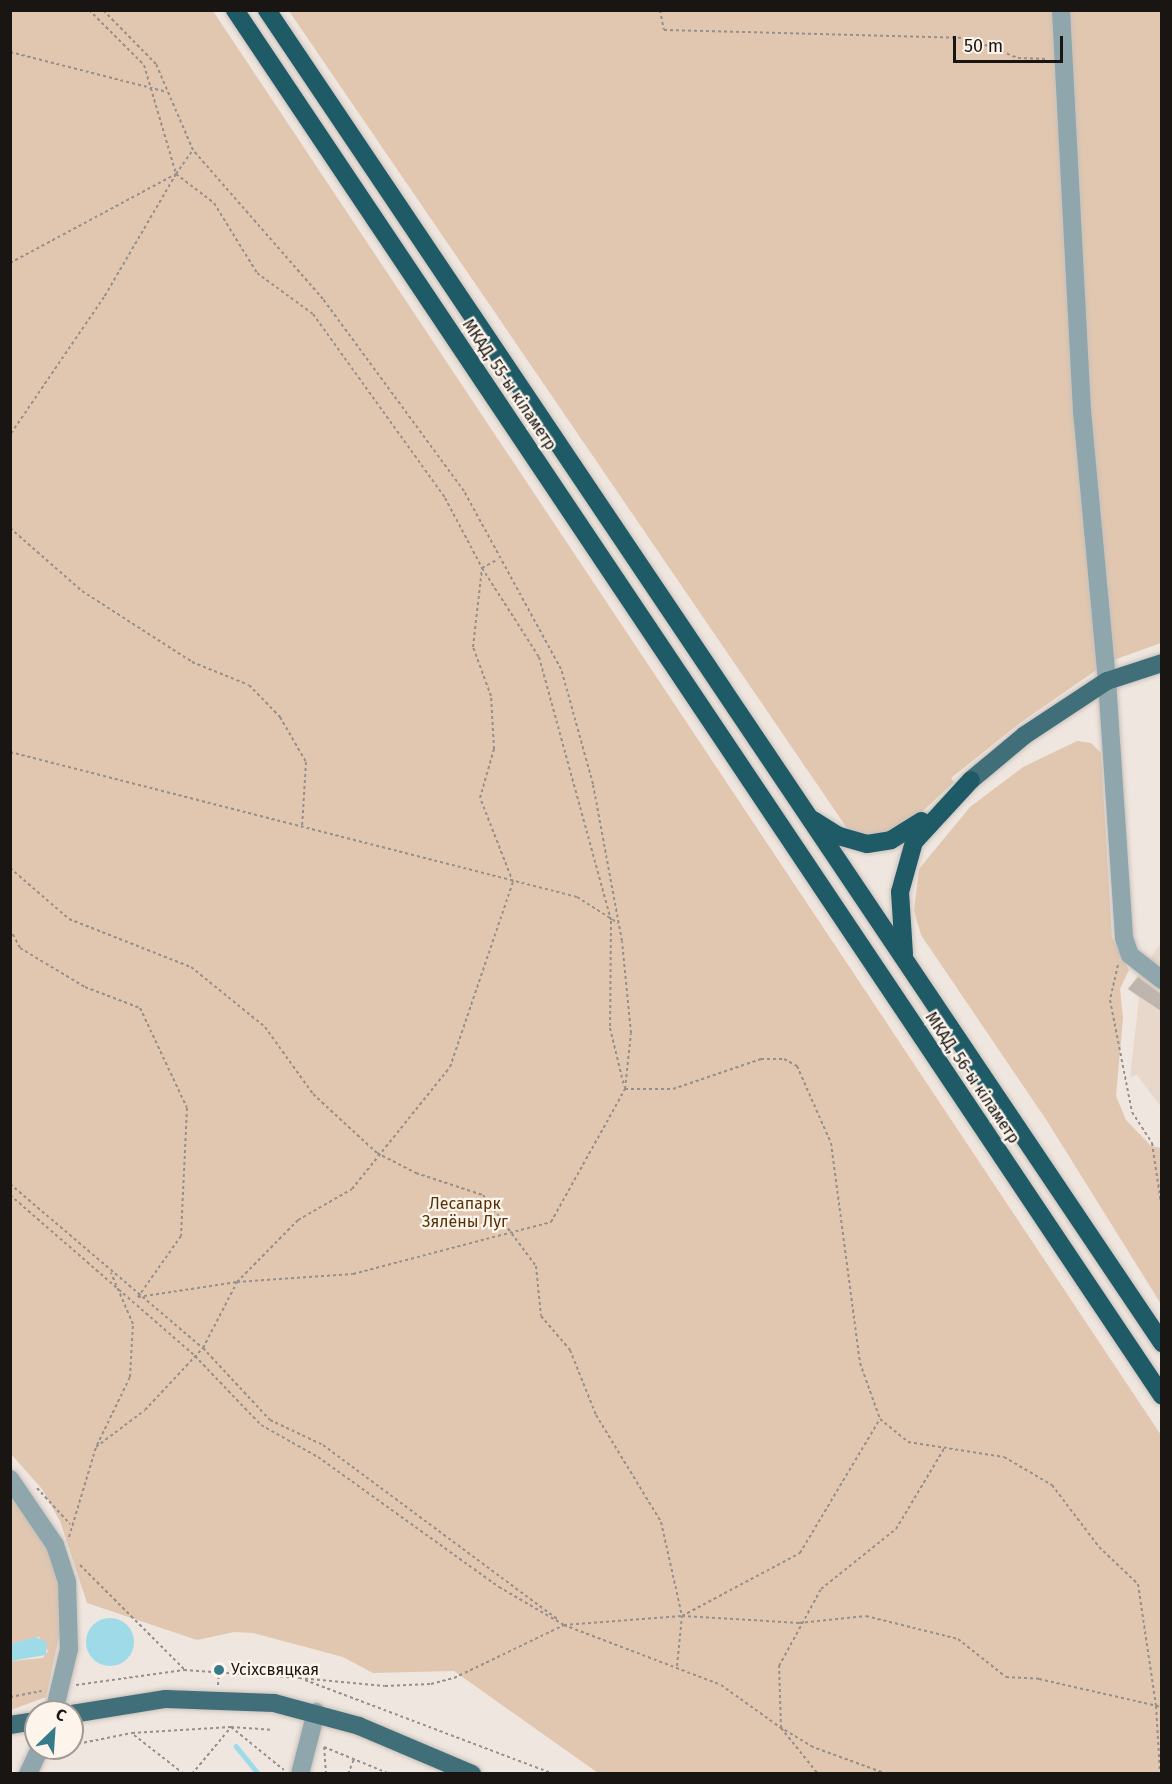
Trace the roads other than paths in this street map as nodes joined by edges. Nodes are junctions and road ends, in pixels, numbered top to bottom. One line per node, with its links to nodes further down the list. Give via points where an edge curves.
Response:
1 (234, 10): 8 (highway, МКАД, 55-ы кіламетр)
2 (267, 10): 6 (highway, МКАД, 55-ы кіламетр)
3 (1061, 10): 5 (street, via 1082,411)
4 (1161, 663): 5 (main road)
5 (1107, 681): 7 (main road, via 1025,735); 11 (street, via 1124,938 1130,955)
6 (775, 767): 9 (highway, МКАД, 56-ы кіламетр)
7 (971, 780): 9 (highway, via 909,832 891,840 867,844 839,836); 10 (highway, via 914,842 900,892)
8 (750, 781): 13 (highway, МКАД, 56-ы кіламетр)
9 (808, 817): 10 (highway, МКАД, 56-ы кіламетр)
10 (904, 958): 12 (highway, МКАД, 56-ы кіламетр)
11 (1161, 980)
12 (1161, 1343)
13 (1161, 1396)
14 (10, 1479): 15 (street, via 55,1545 67,1582 69,1649)
15 (57, 1700)
16 (84, 1712): 17 (main road, via 139,1701 199,1698 258,1701)
17 (316, 1712): 18 (street); 19 (main road)
18 (300, 1773)
19 (472, 1773)

